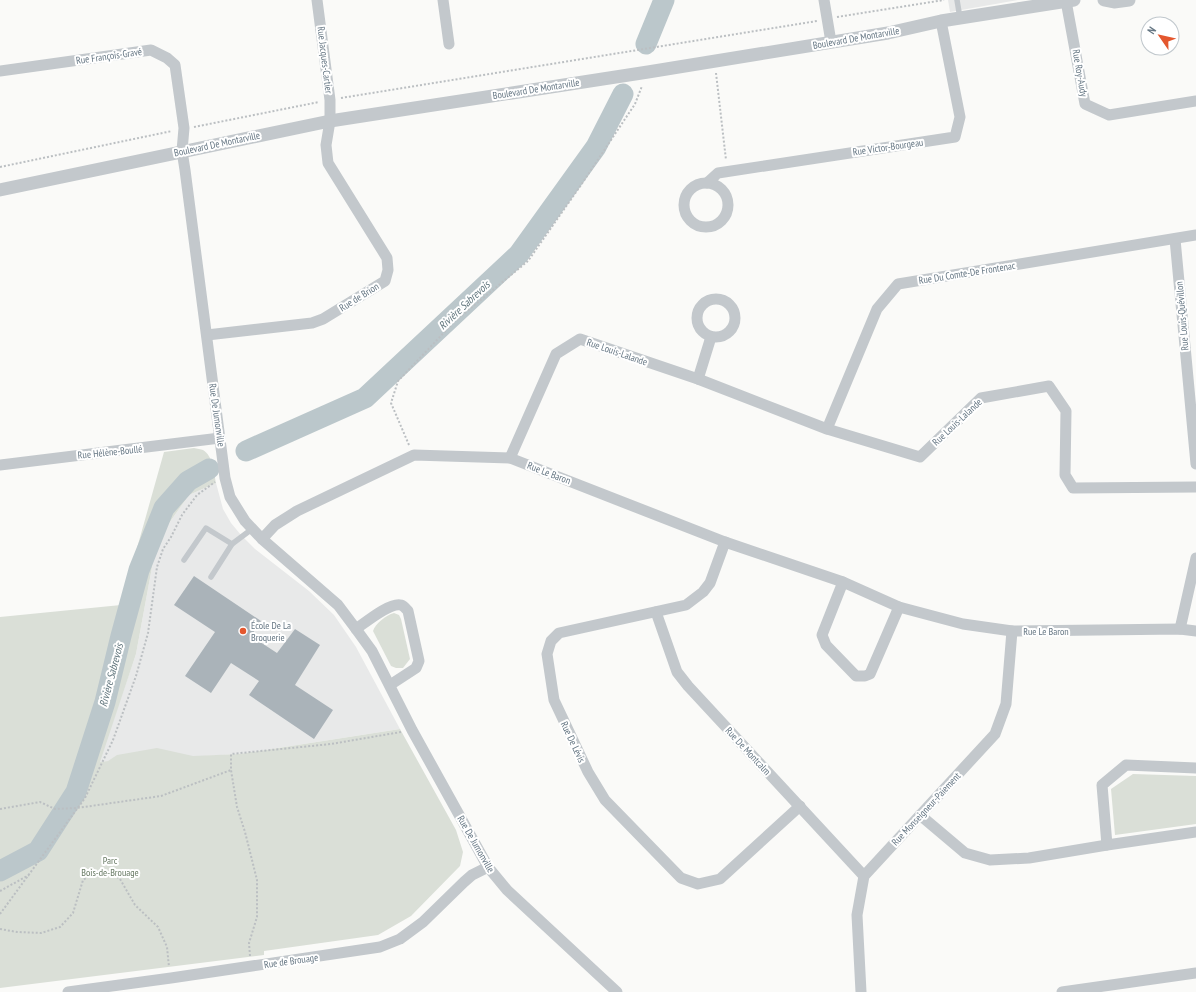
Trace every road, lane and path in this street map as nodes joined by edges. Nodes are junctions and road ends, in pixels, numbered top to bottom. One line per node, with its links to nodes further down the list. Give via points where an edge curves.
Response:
1 (317, 0): 17 (street, Rue Jacques-Cartier)
2 (443, 0): 13 (street)
3 (824, 0): 10 (street)
4 (944, 0): 10 (path, Boulevard De Montarville)
5 (957, 0): 9 (lane)
6 (1104, 0): 7 (street)
7 (1129, 0)
8 (1070, 1): 9 (street, Boulevard De Montarville); 18 (street, Rue Roy-Audy, via 1085,104 1109,115)
9 (960, 18): 11 (street, Boulevard De Montarville)
10 (827, 19): 12 (street); 17 (path, Boulevard De Montarville)
11 (942, 21): 12 (street, Boulevard De Montarville); 23 (street, Rue Victor-Bourgeau, via 960,117 955,137)
12 (831, 42): 14 (street, Boulevard De Montarville)
13 (448, 44)
14 (715, 61): 16 (street, Boulevard De Montarville); 23 (path)
15 (0, 71): 20 (street, Rue François-Gravé, via 151,50 175,65)
16 (648, 72): 19 (street, Boulevard De Montarville); 33 (path, via 635,104 528,261 454,322 398,381 391,403)
17 (330, 100): 19 (street, Rue Jacques-Cartier); 20 (path, Boulevard De Montarville)
18 (1196, 101)
19 (330, 121): 21 (street, Boulevard De Montarville); 28 (street, Rue de Brion, via 326,145 328,163 387,258 388,270 385,281 324,319 312,323)
20 (184, 128): 21 (street, Rue François-Gravé); 22 (path, Boulevard De Montarville)
21 (182, 151): 25 (street, Boulevard De Montarville); 28 (street, Rue De Jumonville)
22 (0, 167)
23 (727, 171): 24 (street, Rue Victor-Bourgeau, via 718,173)
24 (707, 183): 24 (street, Rue Victor-Bourgeau, via 721,188 726,194 728,208 722,222 716,226 701,228 694,225 685,214 684,199 693,187)
25 (0, 190)
26 (1196, 235): 27 (street, Rue Du Comte-De Frontenac)
27 (1175, 239): 31 (street, Rue Du Comte-De Frontenac, via 898,284 877,309); 35 (street, Rue Louis-Quévillon)
28 (206, 335): 32 (street, Rue De Jumonville)
29 (711, 337): 30 (street)
30 (698, 379): 31 (street, Rue Louis-Lalande); 34 (street, Rue Louis-Lalande, via 580,339 556,354)
31 (827, 429): 38 (street, Rue Louis-Lalande, via 920,457 981,398 1049,386 1066,411 1065,475 1073,488)
32 (220, 438): 36 (street, Rue Hélène-Boullé); 37 (street, Rue De Jumonville)
33 (414, 455): 34 (street, Rue Le Baron); 40 (street, Rue Le Baron, via 297,511 275,525)
34 (510, 458): 41 (street, Rue Le Baron)
35 (1196, 464)
36 (0, 465)
37 (225, 478): 39 (street, Rue De Jumonville, via 230,497); 58 (path, via 212,483 197,495 182,515 163,549 157,567 148,633 136,676 113,740)
38 (1196, 487)
39 (252, 529): 40 (street, Rue De Jumonville); 42 (lane)
40 (262, 539): 49 (street, Rue De Jumonville, via 338,605)
41 (725, 542): 46 (street, Rue Le Baron); 48 (street, Rue De Lévis, via 710,583 703,592 686,605)
42 (232, 544): 44 (lane, via 206,528); 45 (lane)
43 (1196, 558): 50 (street)
44 (184, 560)
45 (210, 577)
46 (842, 582): 47 (street, Rue Le Baron); 47 (street, via 822,635 826,645 856,676 870,674)
47 (899, 606): 51 (street, Rue Le Baron, via 963,624)
48 (656, 612): 57 (street, Rue De Montcalm, via 677,672); 57 (street, Rue De Lévis, via 559,633 551,641 548,654 554,700 588,772 605,800 681,878 698,884 720,879)
49 (356, 629): 53 (street, Rue De Jumonville, via 372,651); 53 (street, via 395,605 402,605 408,611 419,661 416,668)
50 (1180, 629): 51 (street, Rue Le Baron); 52 (street, Rue Le Baron)
51 (1012, 631): 60 (street, Rue Monseigneur-Paiement, via 1006,704 995,734)
52 (1196, 631)
53 (390, 685): 54 (street, Rue De Jumonville)
54 (412, 730): 56 (path, via 330,744 231,754); 63 (street, Rue De Jumonville)
55 (1196, 768): 62 (street, via 1126,765 1102,785)
56 (231, 770): 58 (path, via 162,796); 69 (path, via 237,807 257,880 256,917 249,943)
57 (800, 806): 65 (street, Rue De Montcalm)
58 (78, 808): 59 (path, via 55,809 40,802); 64 (path)
59 (0, 809)
60 (920, 816): 62 (street, via 965,853 990,860 1029,858); 65 (street, Rue Monseigneur-Paiement)
61 (1196, 832): 62 (street)
62 (1107, 845)
63 (488, 867): 69 (street, Rue de Brouage, via 472,875 423,922 400,939 380,948); 73 (street, Rue De Jumonville, via 507,890)
64 (30, 874): 66 (path); 67 (path)
65 (864, 876): 74 (street, via 858,915)
66 (0, 891)
67 (0, 914)
68 (0, 929): 71 (path, via 41,933 60,926 73,913 83,880 92,874 110,872 120,879 135,905 158,927 167,947)
69 (250, 967): 71 (street, Rue de Brouage)
70 (1196, 973): 75 (street)
71 (171, 978): 72 (street, Rue de Brouage)
72 (68, 992)
73 (616, 992)
74 (861, 992)
75 (1062, 992)

